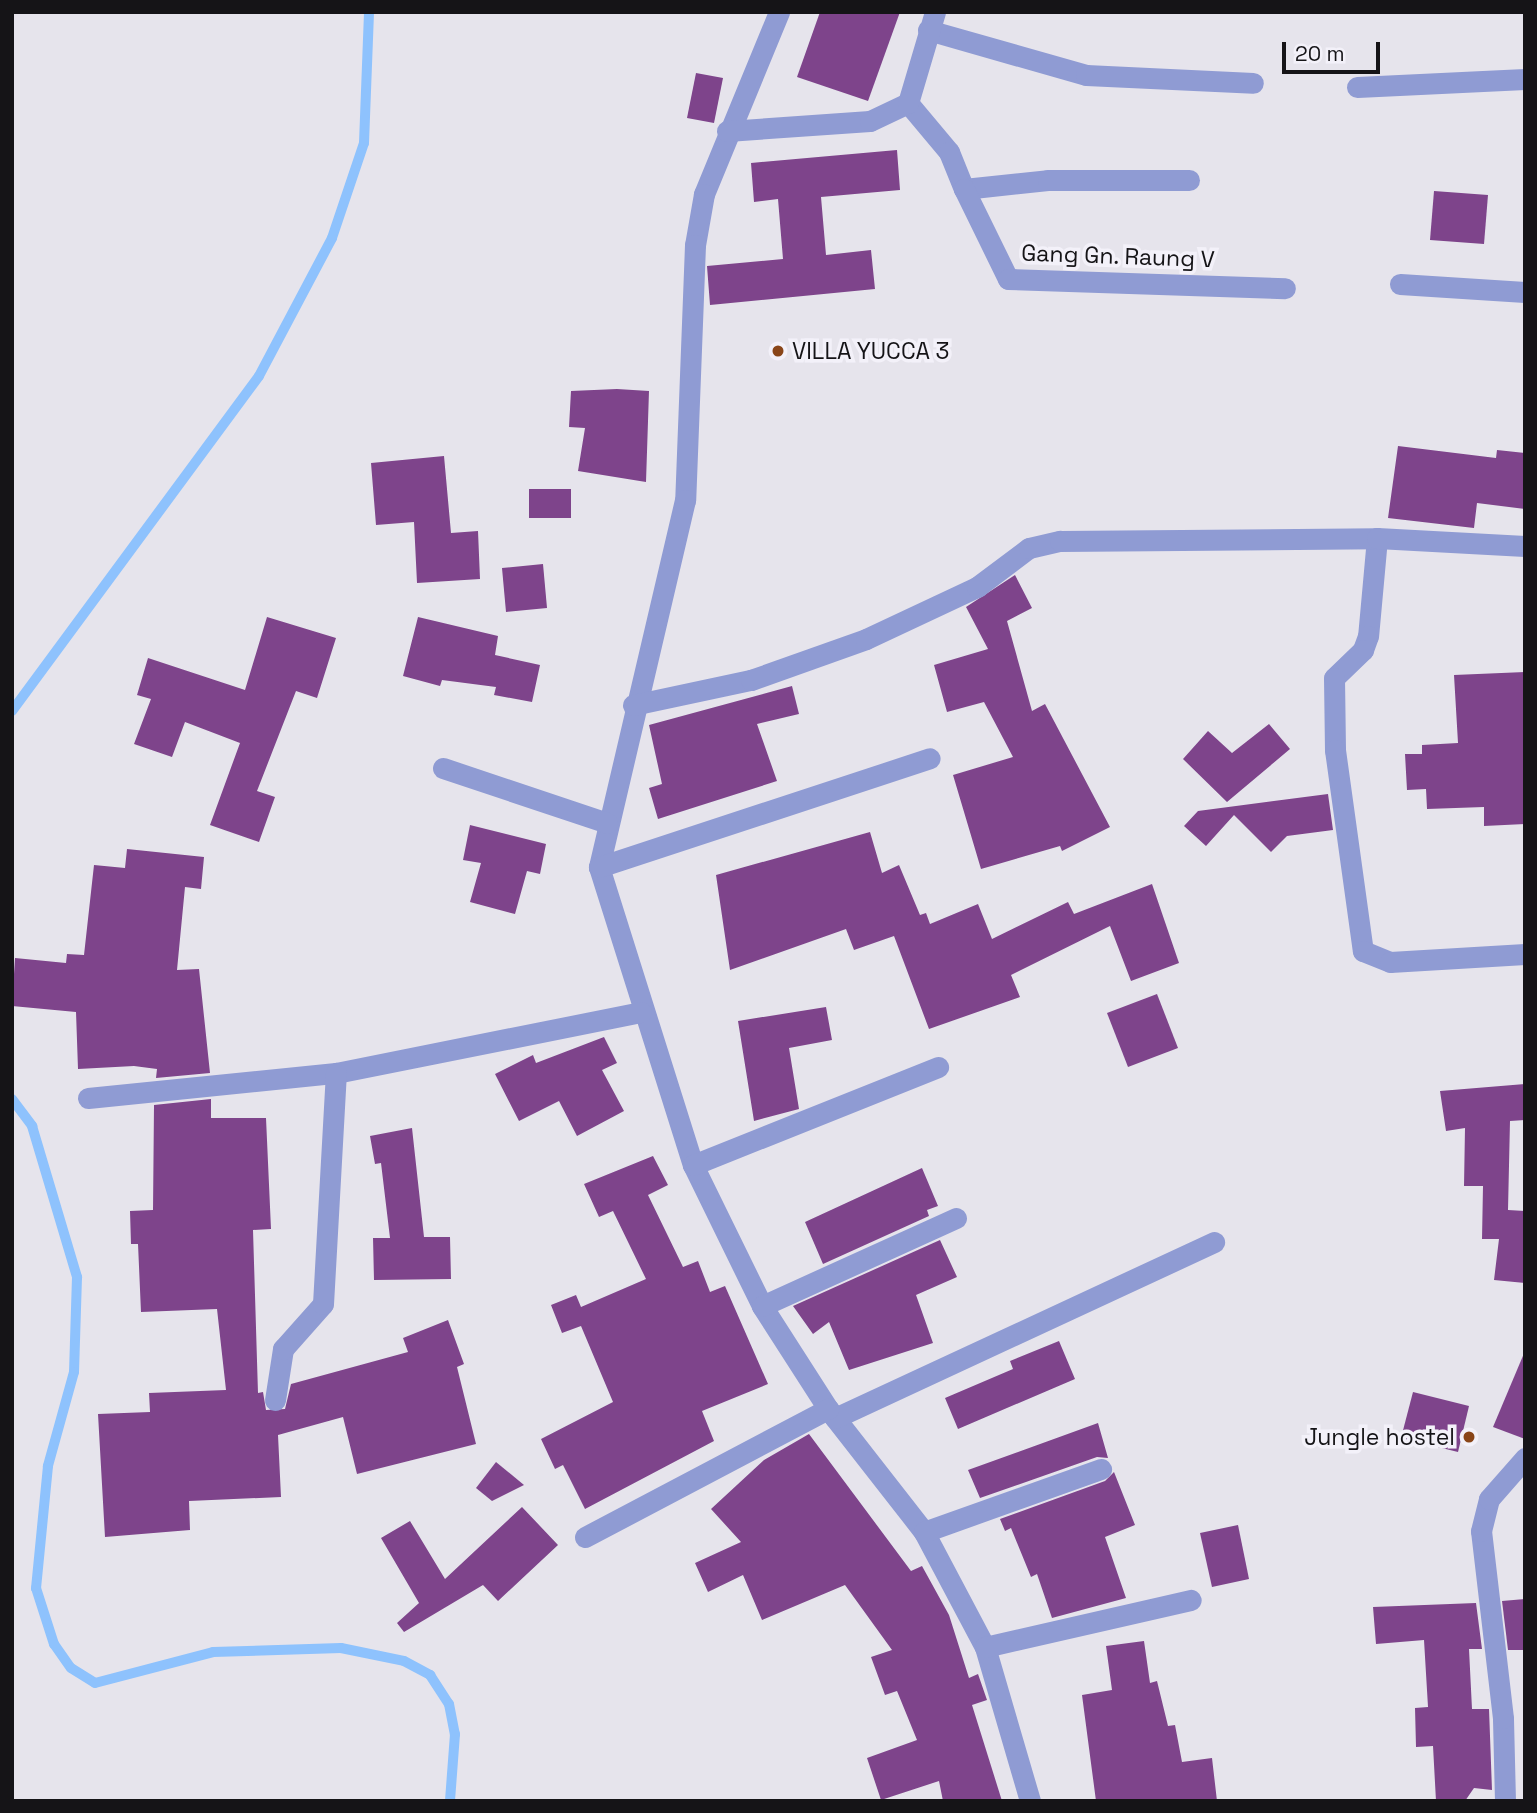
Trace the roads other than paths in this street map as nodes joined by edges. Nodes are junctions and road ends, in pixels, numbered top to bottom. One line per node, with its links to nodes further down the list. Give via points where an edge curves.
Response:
1 (779, 12): 7 (street)
2 (931, 21): 4 (street, via 1086,75); 6 (street)
3 (1525, 79): 5 (street)
4 (1253, 83)
5 (1357, 86)
6 (908, 103): 7 (street, via 870,121); 9 (street, via 949,152)
7 (727, 131): 15 (street, via 704,194 695,245 685,500)
8 (1189, 180): 9 (street, via 1048,180)
9 (964, 189): 11 (street, Gang Gn. Raung V, via 1007,279)
10 (1401, 284): 12 (street)
11 (1285, 288)
12 (1525, 292)
13 (1377, 538): 14 (street); 15 (street, via 1060,541 1029,548 977,587 866,639 751,680); 20 (street, via 1368,636 1363,650 1334,678 1335,750 1363,951 1390,962)
14 (1525, 546)
15 (633, 705): 18 (street)
16 (930, 758): 19 (street)
17 (443, 768): 18 (street)
18 (607, 823): 19 (street)
19 (599, 867): 21 (street)
20 (1525, 954)
21 (641, 1012): 23 (street); 25 (street)
22 (938, 1068): 25 (street)
23 (336, 1073): 24 (street); 29 (street, via 323,1304 283,1349)
24 (88, 1098)
25 (694, 1165): 28 (street)
26 (956, 1218): 28 (street)
27 (1214, 1242): 30 (street)
28 (762, 1306): 30 (street)
29 (275, 1400)
30 (832, 1413): 33 (street); 34 (street)
31 (1525, 1458): 38 (street, via 1489,1499 1481,1531 1503,1718)
32 (1101, 1469): 33 (street)
33 (924, 1532): 36 (street)
34 (585, 1537)
35 (1191, 1600): 36 (street)
36 (985, 1647): 37 (street)
37 (1030, 1801)
38 (1505, 1801)

